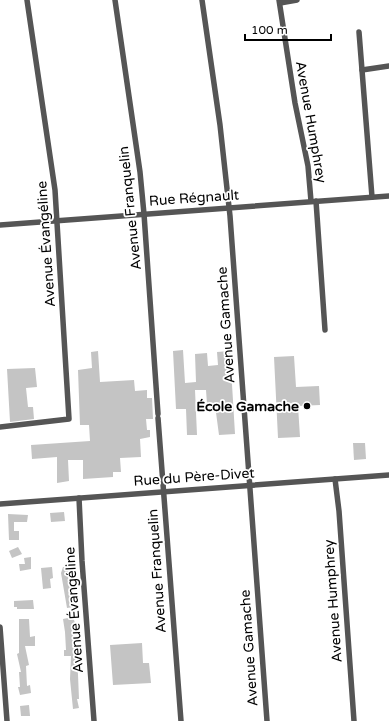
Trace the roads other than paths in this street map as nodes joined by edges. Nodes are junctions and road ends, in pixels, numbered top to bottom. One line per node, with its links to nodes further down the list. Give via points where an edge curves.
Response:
1 (28, 0): 14 (street, Avenue Évangéline)
2 (115, 0): 13 (street, Avenue Franquelin)
3 (202, 0): 12 (street, Avenue Gamache)
4 (297, 0): 5 (street)
5 (279, 2): 11 (street, Avenue Humphrey)
6 (359, 32): 8 (street)
7 (389, 66): 8 (street)
8 (362, 70): 10 (street)
9 (389, 196): 10 (street, Rue Régnault)
10 (372, 197): 11 (street, Rue Régnault)
11 (314, 201): 12 (street, Rue Régnault); 16 (street, Avenue Humphrey)
12 (229, 207): 13 (street, Rue Régnault); 20 (street, Avenue Gamache)
13 (144, 214): 14 (street, Rue Régnault); 21 (street, Avenue Franquelin)
14 (57, 220): 15 (street, Rue Régnault); 17 (street, Avenue Évangéline, via 69,419)
15 (0, 224)
16 (325, 330)
17 (0, 427)
18 (389, 475): 19 (street, Rue du Père-Divet)
19 (335, 479): 20 (street, Rue du Père-Divet); 29 (street, Avenue Humphrey)
20 (249, 486): 21 (street, Rue du Père-Divet); 28 (street, Avenue Gamache)
21 (164, 492): 22 (street, Rue du Père-Divet); 27 (street, Avenue Franquelin)
22 (79, 498): 23 (street, Rue du Père-Divet); 26 (street, Avenue Évangéline)
23 (0, 504)
24 (0, 627): 25 (street)
25 (7, 721)
26 (94, 721)
27 (181, 721)
28 (266, 721)
29 (354, 721)

